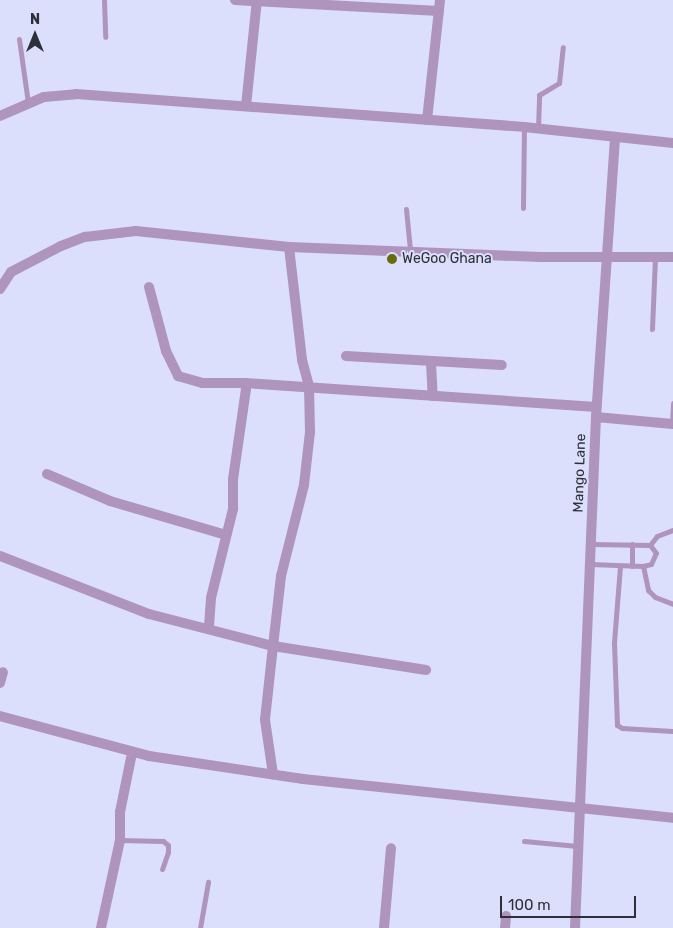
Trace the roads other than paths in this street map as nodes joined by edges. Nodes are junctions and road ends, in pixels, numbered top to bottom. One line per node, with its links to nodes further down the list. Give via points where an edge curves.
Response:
1 (104, 0): 7 (lane)
2 (236, 0): 4 (street)
3 (440, 0): 6 (street)
4 (257, 1): 5 (street); 11 (street)
5 (365, 4): 6 (street)
6 (439, 11): 13 (street)
7 (105, 38)
8 (20, 39): 10 (lane)
9 (563, 47): 15 (lane, via 559,83 539,95)
10 (28, 103): 11 (street, via 60,94 76,94); 12 (street)
11 (246, 106): 13 (street)
12 (0, 116)
13 (427, 120): 14 (street)
14 (524, 127): 15 (street); 18 (lane)
15 (538, 128): 16 (street)
16 (615, 137): 17 (street); 22 (street, Mango Lane)
17 (673, 143)
18 (523, 208)
19 (406, 209): 21 (lane)
20 (289, 248): 21 (street); 26 (street, via 163,232 112,233 61,246 11,272); 32 (street, via 302,360)
21 (410, 250): 22 (street)
22 (605, 257): 24 (street); 35 (street, Mango Lane)
23 (673, 257): 24 (street)
24 (655, 258): 27 (lane)
25 (149, 287): 31 (street, via 166,351 178,376 202,384)
26 (0, 289)
27 (652, 329)
28 (346, 356): 29 (street)
29 (431, 363): 30 (street); 33 (street)
30 (502, 365)
31 (245, 383): 32 (street); 39 (street, via 244,419 233,479 233,509)
32 (309, 387): 33 (street); 50 (street, via 310,450 281,576)
33 (433, 396): 35 (street)
34 (673, 403): 36 (lane)
35 (596, 412): 36 (street); 40 (street, Mango Lane)
36 (673, 424)
37 (47, 474): 39 (street, via 110,501)
38 (673, 530): 42 (lane, via 657,536)
39 (226, 535): 49 (street, via 211,598)
40 (591, 544): 41 (lane); 44 (street, Mango Lane)
41 (632, 544): 42 (lane); 46 (lane)
42 (650, 545): 47 (lane, via 654,547 656,558)
43 (0, 556): 49 (street, via 149,614)
44 (590, 564): 45 (lane); 58 (street, Mango Lane)
45 (620, 566): 46 (lane); 55 (lane, via 614,643 617,725)
46 (632, 566): 47 (lane)
47 (643, 566): 48 (lane, via 648,590)
48 (673, 604)
49 (209, 627): 50 (street)
50 (273, 646): 51 (street); 57 (street, via 266,720)
51 (426, 670)
52 (3, 672): 53 (street)
53 (0, 683)
54 (0, 716): 56 (street)
55 (673, 731)
56 (132, 752): 57 (street); 60 (street, via 120,812)
57 (273, 774): 58 (street)
58 (580, 810): 59 (street); 62 (street, Mango Lane)
59 (673, 818)
60 (120, 840): 64 (lane, via 168,845); 67 (street)
61 (524, 841): 62 (lane)
62 (579, 846): 71 (street, Mango Lane)
63 (391, 848): 69 (street)
64 (162, 870)
65 (208, 882): 68 (lane)
66 (506, 916): 70 (street)
67 (101, 928)
68 (200, 928)
69 (384, 928)
70 (505, 928)
71 (575, 928)

